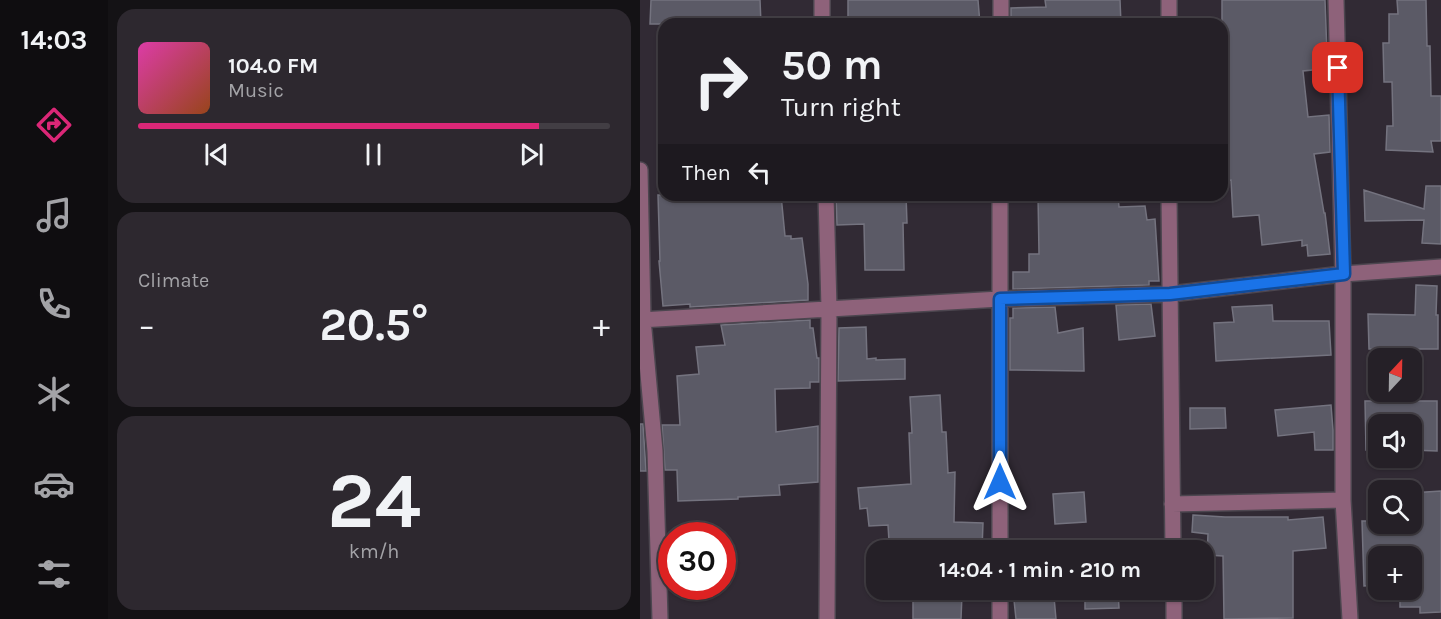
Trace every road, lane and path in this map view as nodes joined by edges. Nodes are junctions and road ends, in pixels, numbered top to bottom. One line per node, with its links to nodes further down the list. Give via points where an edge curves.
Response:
1 (822, 0): 5 (street)
2 (1001, 0): 6 (street)
3 (1169, 0): 7 (street)
4 (1336, 0): 13 (street)
5 (822, 18)
6 (1001, 18)
7 (1169, 18)
8 (640, 170): 17 (street)
9 (826, 201): 16 (street)
10 (1000, 201): 15 (street)
11 (1170, 201): 14 (street)
12 (1441, 267): 13 (street)
13 (1344, 274): 14 (street); 18 (street)
14 (1170, 294): 15 (street); 19 (street)
15 (1000, 299): 16 (street); 20 (street)
16 (829, 308): 17 (street); 25 (street)
17 (642, 319): 24 (street, via 655,451)
18 (1343, 500): 19 (street); 28 (street)
19 (1172, 504): 21 (street)
20 (1000, 540)
21 (1173, 540)
22 (1000, 600): 26 (street)
23 (1174, 600): 27 (street)
24 (660, 619)
25 (827, 619)
26 (1000, 619)
27 (1174, 619)
28 (1350, 619)

